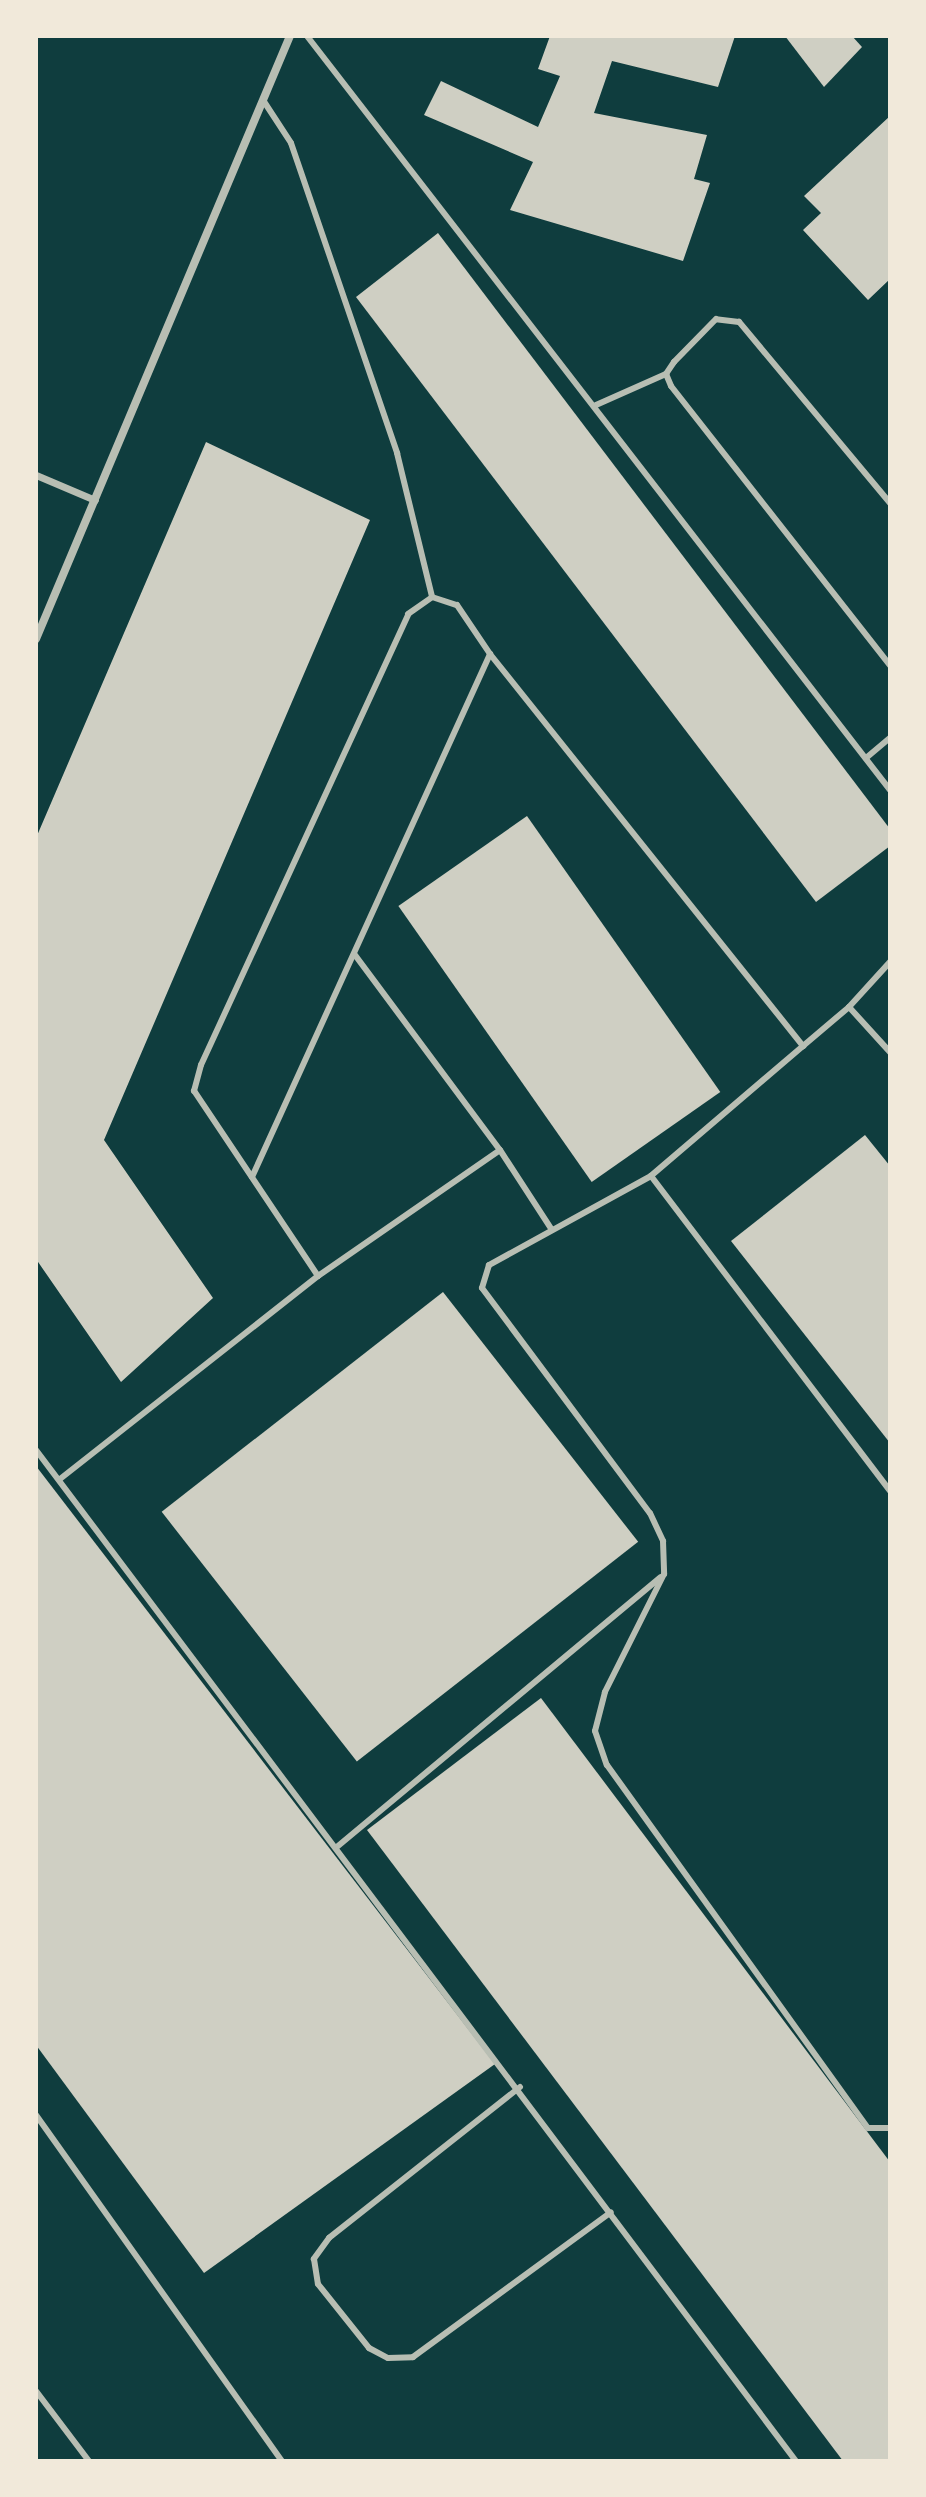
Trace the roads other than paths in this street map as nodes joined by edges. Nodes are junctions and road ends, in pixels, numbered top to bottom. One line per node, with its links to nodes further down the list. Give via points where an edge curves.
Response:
1 (290, 36): 3 (street)
2 (307, 36): 5 (lane)
3 (263, 100): 7 (street); 9 (lane, via 291,143 397,453)
4 (666, 374): 5 (lane); 8 (lane, via 716,319 739,322); 12 (lane)
5 (596, 405): 14 (lane)
6 (36, 475): 7 (street)
7 (95, 500): 10 (street)
8 (890, 503)
9 (432, 597): 11 (lane, via 457,605); 23 (lane, via 408,614 201,1065 194,1091)
10 (36, 639)
11 (490, 654): 16 (lane); 19 (lane)
12 (890, 665)
13 (890, 738): 14 (lane)
14 (866, 758): 15 (lane)
15 (890, 790)
16 (355, 955): 21 (lane); 23 (lane)
17 (890, 962): 18 (lane)
18 (849, 1007): 19 (lane); 20 (lane)
19 (803, 1046): 22 (lane)
20 (890, 1052)
21 (500, 1150): 24 (lane); 25 (lane)
22 (651, 1176): 24 (lane); 28 (lane)
23 (252, 1177): 25 (lane)
24 (552, 1230): 29 (lane, via 489,1265 482,1288 650,1513 663,1541)
25 (318, 1276): 27 (lane)
26 (36, 1450): 27 (lane)
27 (60, 1479): 30 (lane)
28 (890, 1491)
29 (664, 1574): 30 (lane); 33 (lane, via 605,1692 595,1731 607,1765 868,2128)
30 (338, 1846): 31 (lane)
31 (520, 2087): 34 (lane); 34 (lane, via 329,2238 314,2259 318,2284 369,2348 388,2358 413,2357)
32 (36, 2115): 37 (lane)
33 (890, 2128)
34 (611, 2212): 38 (lane)
35 (36, 2391): 36 (lane)
36 (89, 2461)
37 (282, 2461)
38 (796, 2461)

